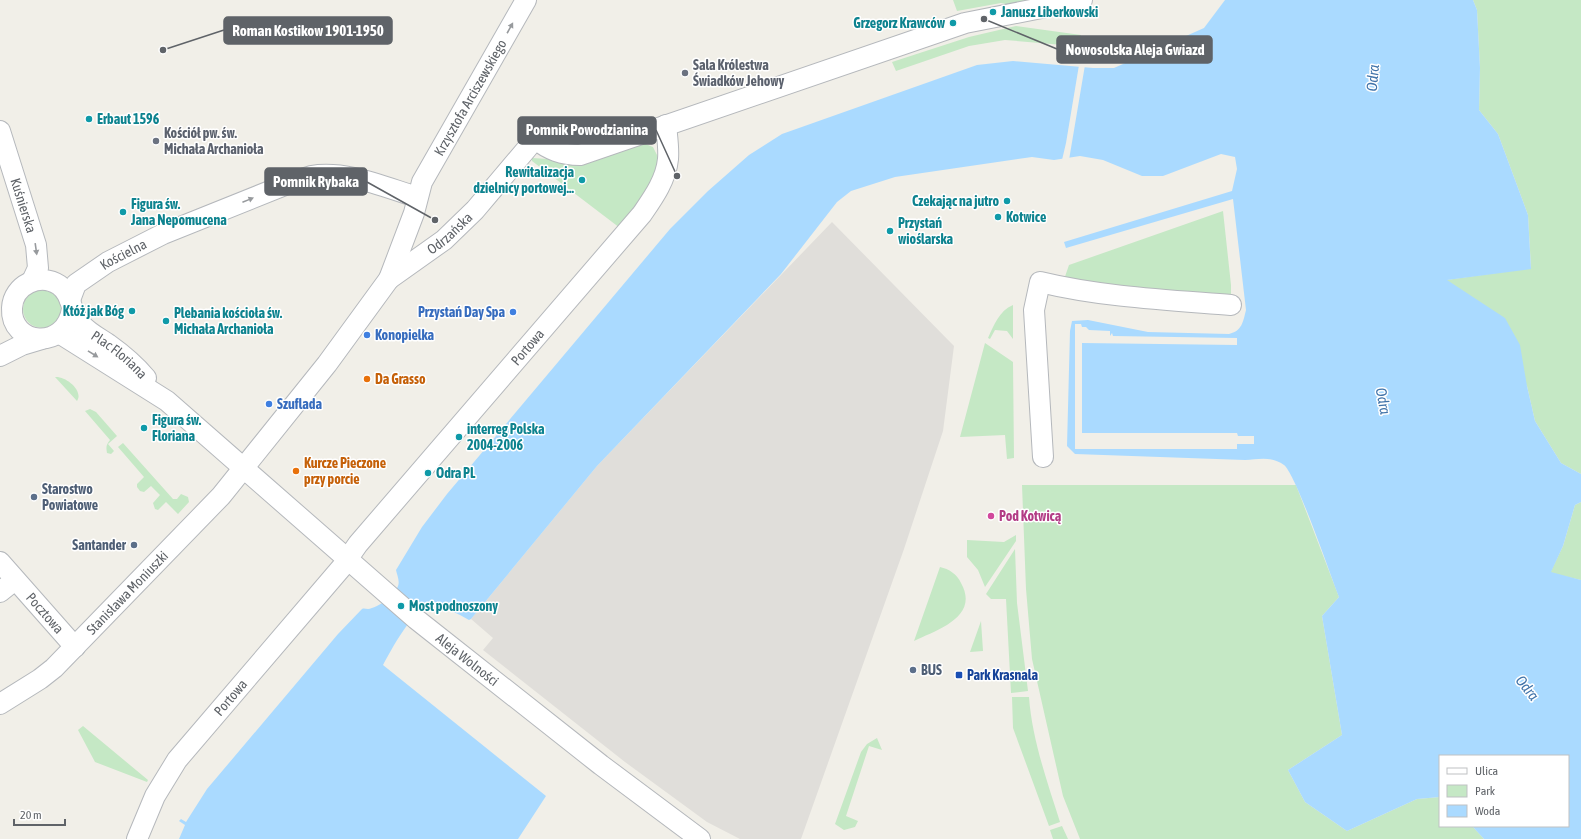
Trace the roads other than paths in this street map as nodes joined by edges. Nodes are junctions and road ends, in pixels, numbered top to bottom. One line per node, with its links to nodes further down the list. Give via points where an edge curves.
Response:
1 (526, 0): 5 (street, Krzysztofa Arciszewskiego, one-way to 1, via 422,182)
2 (1082, 0): 3 (street, via 965,23)
3 (666, 125): 6 (street, Odrzańska, via 580,154 547,148 535,139 475,210 449,235); 22 (street, Portowa, via 666,172 656,194 642,214 358,544 177,760 155,796)
4 (0, 131): 7 (street, Kuśnierska, one-way to 7, via 36,244 38,268)
5 (417, 197): 6 (street, Odrzańska, via 414,213); 9 (street, Kościelna, one-way to 5, via 76,284 114,258 163,234 312,176 362,180)
6 (389, 279): 16 (street, Odrzańska, via 327,364)
7 (25, 286): 8 (street); 9 (street, via 42,279 51,281 63,288); 11 (street, via 13,300)
8 (0, 300)
9 (71, 305): 12 (street, via 70,319 66,327); 14 (street, Plac Floriana, via 80,324 119,352)
10 (1231, 305): 15 (street, via 1152,298 1040,282 1034,310)
11 (13, 319): 12 (street, via 24,333 32,338); 13 (street, via 10,339)
12 (50, 336): 13 (street); 14 (street, Plac Floriana, one-way to 14)
13 (2, 355)
14 (167, 401): 16 (street, Plac Floriana)
15 (1042, 457)
16 (244, 469): 20 (street, Stanisława Moniuszki, via 222,496); 23 (street, Aleja Wolności, via 416,619 601,765)
17 (0, 562): 18 (street, Pocztowa)
18 (15, 580): 19 (street, Pocztowa); 20 (street, Pocztowa)
19 (0, 592)
20 (75, 647): 21 (street, Stanisława Moniuszki, via 40,679)
21 (0, 704)
22 (137, 839)
23 (700, 839)

